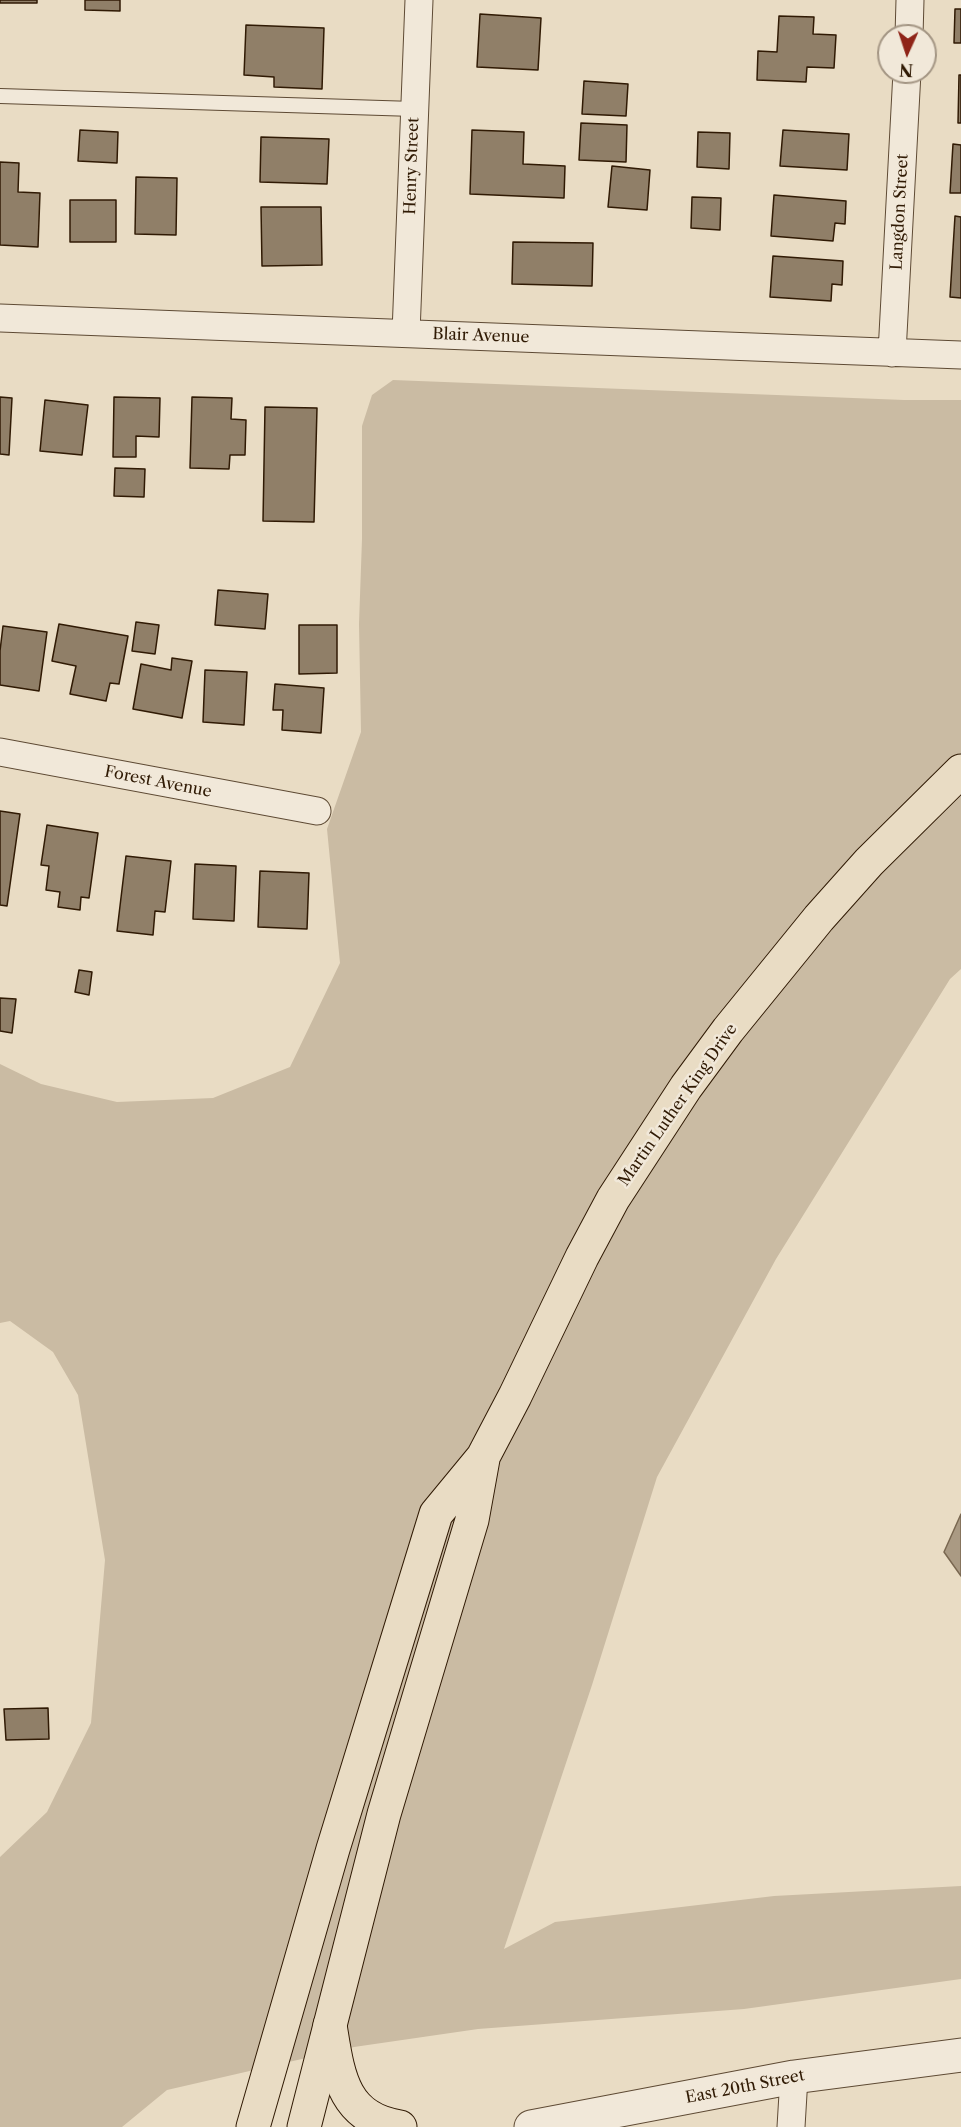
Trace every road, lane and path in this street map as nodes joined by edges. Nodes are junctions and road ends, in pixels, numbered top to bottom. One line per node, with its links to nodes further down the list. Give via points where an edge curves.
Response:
1 (419, 0): 6 (street, Henry Street)
2 (910, 0): 3 (street)
3 (909, 24)
4 (906, 84): 9 (street, Langdon Street)
5 (0, 96): 6 (lane)
6 (414, 109): 8 (street, Henry Street)
7 (0, 318): 8 (street, Blair Avenue)
8 (406, 333): 9 (street, Blair Avenue)
9 (892, 352): 10 (street, Blair Avenue)
10 (961, 355)
11 (0, 752): 13 (street, Forest Avenue)
12 (961, 771): 14 (main road, Martin Luther King Drive, via 819,918 686,1087 613,1199)
13 (317, 812)
14 (483, 1457): 15 (main road, via 472,1520 384,1814); 18 (main road, via 436,1514)
15 (330, 2025): 19 (main road); 20 (main road, via 347,2095 370,2118)
16 (961, 2055): 17 (street, East 20th Street)
17 (794, 2076): 21 (street, East 20th Street); 22 (street)
18 (253, 2127)
19 (304, 2127)
20 (400, 2127)
21 (531, 2127)
22 (791, 2127)

